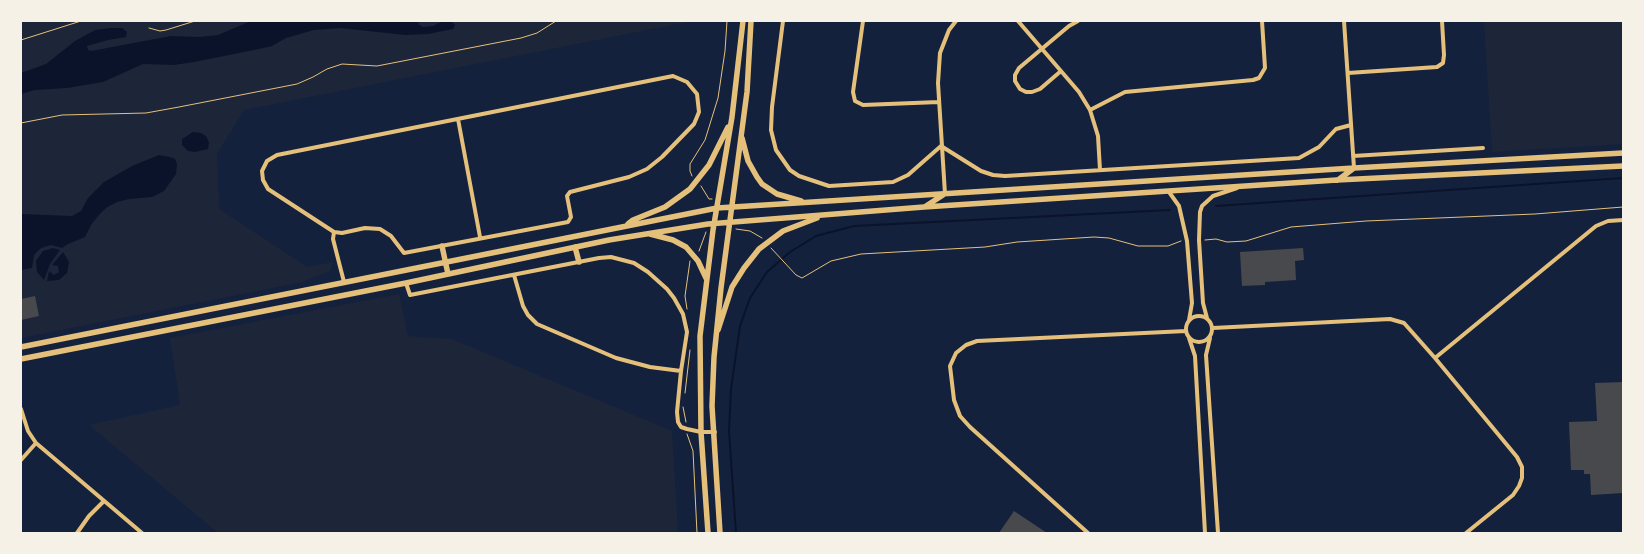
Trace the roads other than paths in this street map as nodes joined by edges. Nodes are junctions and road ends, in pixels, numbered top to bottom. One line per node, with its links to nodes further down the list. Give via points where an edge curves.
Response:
1 (743, 21): 16 (main road)
2 (751, 21): 19 (main road)
3 (783, 21): 20 (street, via 771,130 776,150 790,170 829,186 893,182 908,175)
4 (863, 21): 14 (street, via 853,92 855,101 863,105)
5 (956, 21): 14 (street, via 940,53)
6 (1018, 21): 11 (street)
7 (1078, 21): 11 (street)
8 (1262, 21): 15 (street, via 1265,68 1258,78 1125,92)
9 (1344, 21): 13 (street)
10 (1442, 21): 13 (street, via 1444,55 1443,63 1437,67)
11 (1041, 49): 12 (street); 12 (street, via 1016,71 1018,87 1026,92 1040,90)
12 (1060, 71): 15 (street)
13 (1348, 73): 18 (street)
14 (939, 102): 20 (street)
15 (1090, 110): 26 (street, via 1098,136)
16 (732, 117): 36 (main road); 41 (main road, via 709,165 690,189 665,207)
17 (458, 119): 42 (street, via 277,155 267,161 262,171 268,189); 44 (street); 44 (street, via 673,76 692,87 699,102 694,124 647,169 629,178 570,192 567,196 571,217 568,222)
18 (1351, 125): 23 (street); 26 (street, via 1336,128 1319,147 1299,158)
19 (741, 134): 32 (main road, via 748,161 762,184 777,194); 34 (main road)
20 (941, 146): 26 (street, via 993,175); 31 (street)
21 (1483, 148): 23 (street)
22 (1623, 153): 25 (main road)
23 (1353, 156): 25 (street)
24 (1623, 166): 27 (main road)
25 (1354, 168): 27 (main road); 28 (main road); 31 (main road)
26 (1100, 170)
27 (1365, 179): 28 (main road)
28 (1337, 180): 29 (main road)
29 (1242, 187): 30 (main road); 54 (street, via 1213,196 1200,212 1202,295)
30 (1170, 192): 33 (main road); 55 (street, via 1179,206 1187,241 1192,303)
31 (945, 194): 32 (main road); 33 (main road); 35 (main road)
32 (806, 202): 34 (main road)
33 (958, 206): 35 (main road)
34 (732, 207): 36 (main road); 39 (main road)
35 (924, 207): 37 (main road)
36 (716, 208): 40 (main road); 41 (main road)
37 (826, 215): 39 (main road); 60 (main road, via 783,231 755,254 732,287)
38 (1623, 220): 62 (street, via 1608,220 1596,226)
39 (730, 221): 40 (main road); 60 (main road)
40 (714, 223): 43 (main road); 51 (main road)
41 (626, 226): 47 (main road)
42 (334, 232): 45 (street, via 380,229 391,236 404,253); 52 (street)
43 (646, 234): 46 (main road); 51 (main road, via 673,240 686,247 698,261)
44 (480, 237): 45 (street)
45 (442, 246): 47 (main road)
46 (575, 247): 48 (main road); 49 (main road)
47 (446, 262): 49 (main road); 52 (main road)
48 (578, 262): 50 (street); 64 (street, via 611,258 634,263 674,298 683,314 687,332)
49 (448, 274): 53 (main road)
50 (514, 275): 53 (street, via 410,295); 64 (street, via 523,306 537,324 616,358)
51 (706, 280): 66 (main road, via 700,336)
52 (344, 282): 61 (main road)
53 (406, 283): 63 (main road)
54 (1207, 318): 55 (street, via 1199,316); 56 (street)
55 (1189, 320): 57 (street)
56 (1213, 328): 59 (street); 62 (street, via 1390,319 1404,323)
57 (1186, 331): 58 (street); 75 (street, via 977,341 956,353 950,366 954,400 960,416)
58 (1189, 338): 59 (street, via 1199,343); 76 (street, via 1195,356)
59 (1210, 338): 77 (street, via 1206,355)
60 (715, 341): 67 (main road, via 712,406)
61 (21, 347)
62 (1435, 358): 78 (street, via 1522,467 1522,478 1513,494)
63 (21, 359)
64 (681, 371): 66 (street, via 678,422 681,427)
65 (21, 409): 68 (street)
66 (701, 432): 67 (street); 73 (main road)
67 (715, 432): 74 (main road)
68 (36, 443): 69 (street); 70 (street)
69 (21, 460)
70 (104, 501): 71 (street); 72 (street)
71 (76, 533)
72 (142, 533)
73 (708, 533)
74 (720, 533)
75 (1088, 533)
76 (1205, 533)
77 (1218, 533)
78 (1466, 533)

